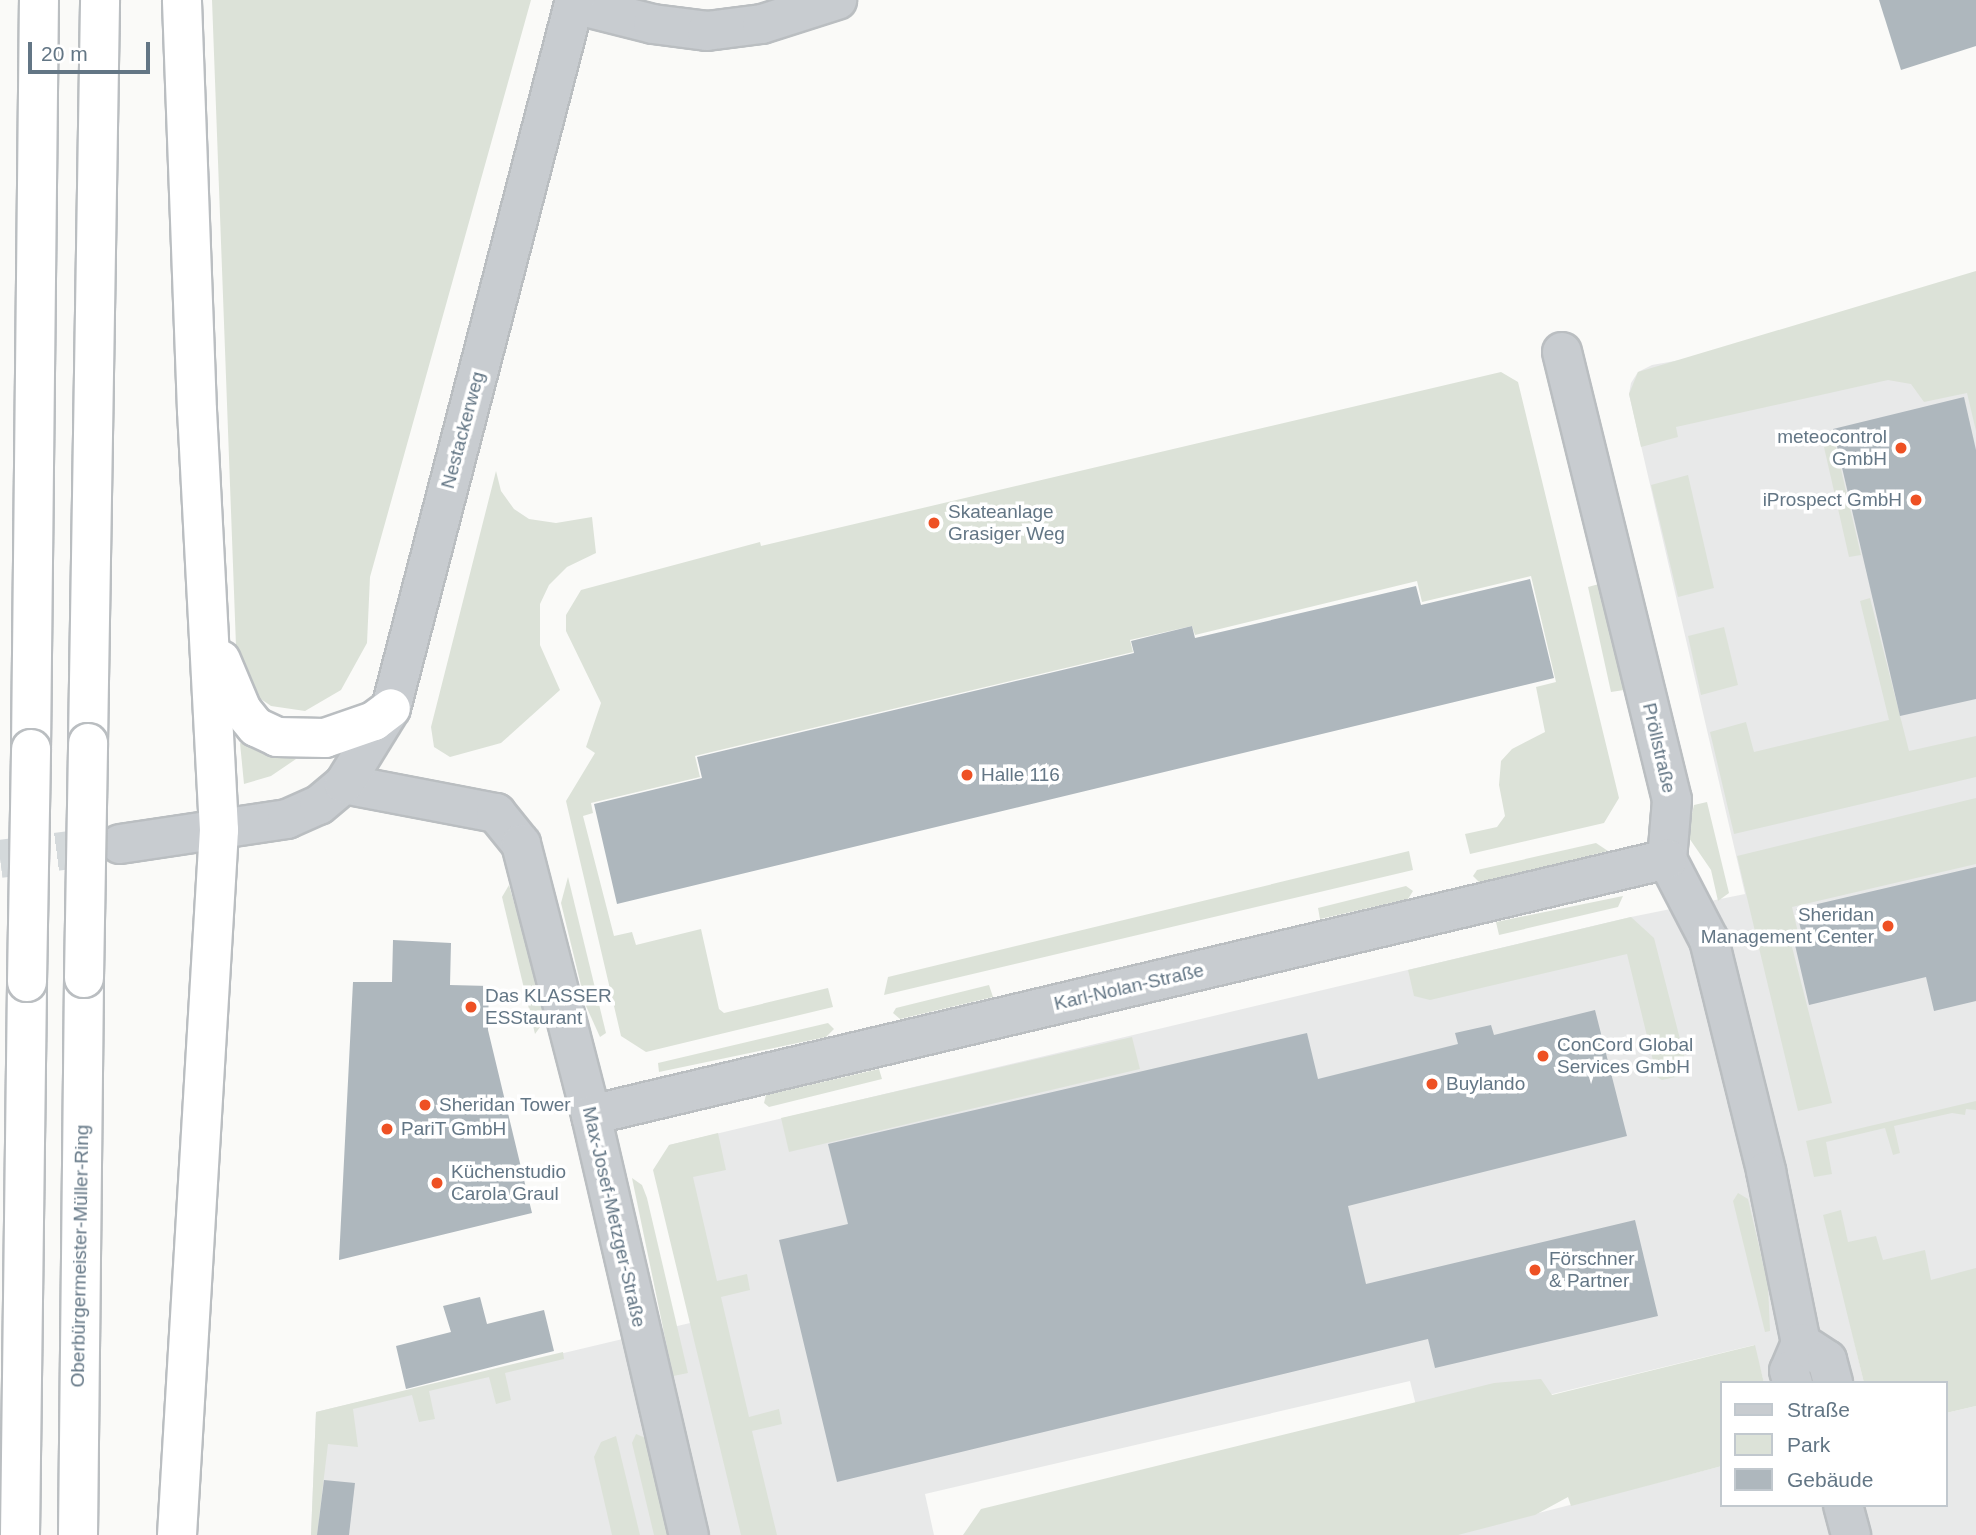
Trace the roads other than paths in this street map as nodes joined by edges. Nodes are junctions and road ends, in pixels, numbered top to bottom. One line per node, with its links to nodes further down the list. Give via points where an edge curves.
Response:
1 (39, 0): 18 (highway, bridge)
2 (100, 0): 19 (highway, Oberbürgermeister-Müller-Ring, bridge)
3 (182, 0): 7 (highway)
4 (837, 0): 5 (street, via 762,24 707,31 653,24)
5 (574, 2): 8 (street, Nestackerweg)
6 (1562, 352): 12 (street, Pröllstraße, via 1672,800)
7 (210, 625): 8 (highway, via 232,693 256,727 303,741 374,721); 10 (highway)
8 (391, 708): 9 (street, Nestackerweg)
9 (344, 783): 10 (street, Nestackerweg, via 318,805 287,818); 13 (street, Max-Josef-Metzger-Straße, via 496,813 521,844)
10 (219, 830): 11 (street, Nestackerweg); 20 (highway)
11 (120, 844)
12 (1667, 859): 13 (street, Karl-Nolan-Straße); 14 (street, via 1709,940 1766,1171)
13 (591, 1115): 21 (street, Max-Josef-Metzger-Straße)
14 (1801, 1343): 15 (street, via 1789,1371); 16 (street, via 1827,1360)
15 (1792, 1381)
16 (1832, 1381)
17 (1844, 1507): 22 (street)
18 (19, 1535)
19 (78, 1535)
20 (177, 1535)
21 (689, 1535)
22 (1851, 1535)

